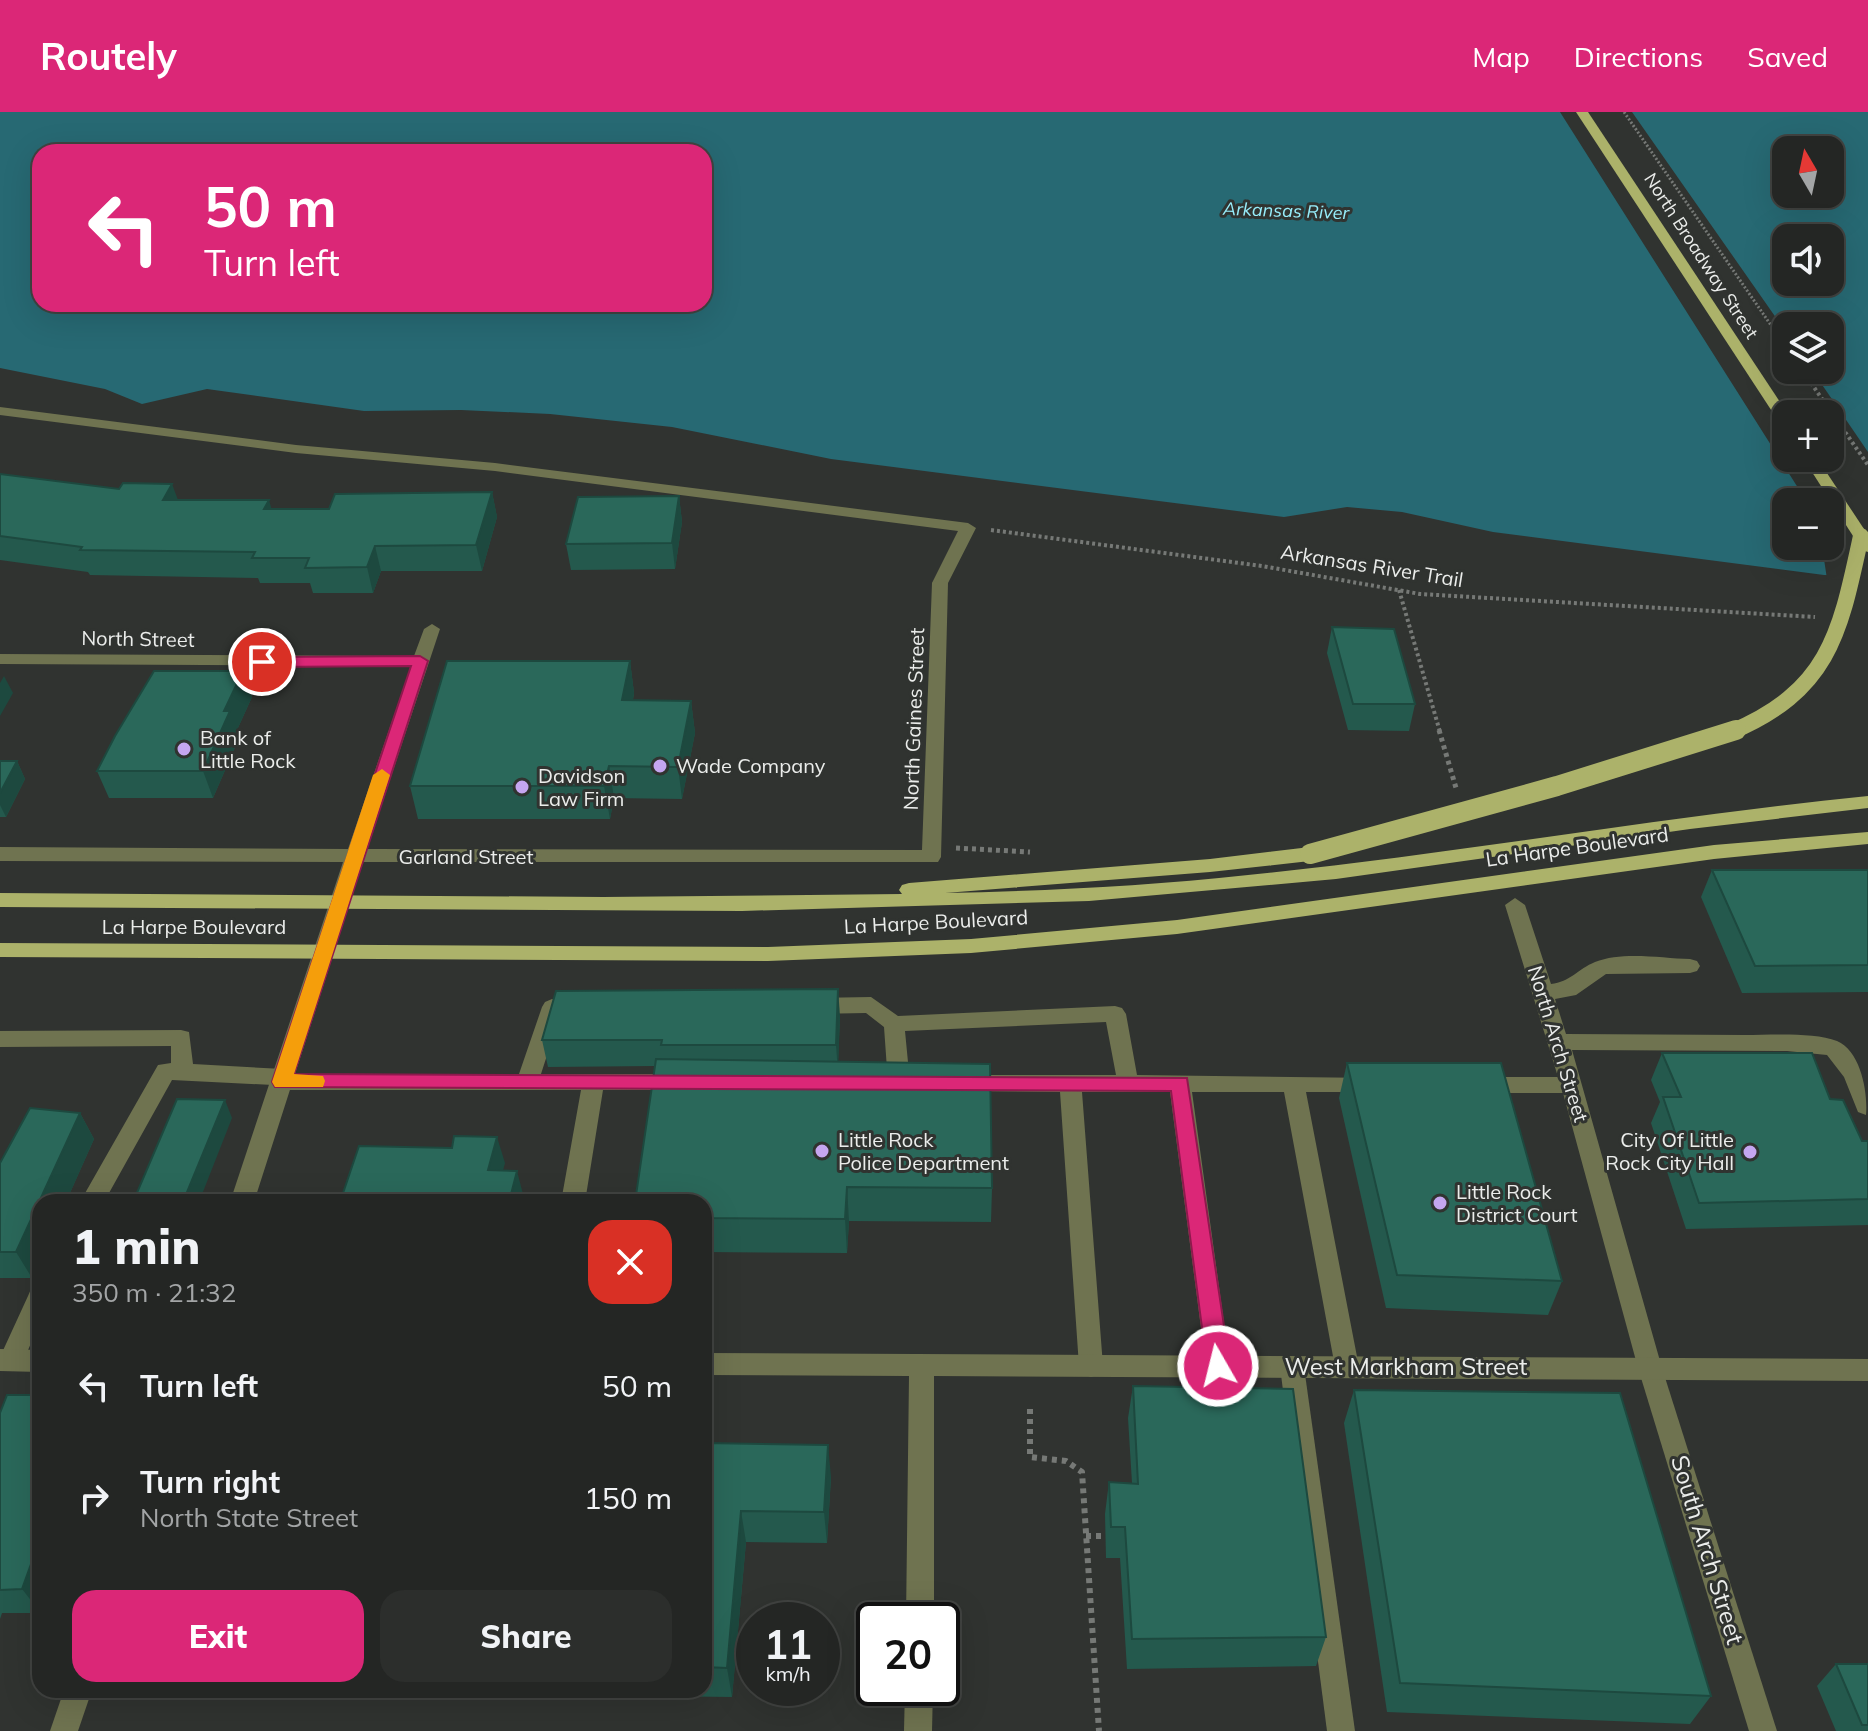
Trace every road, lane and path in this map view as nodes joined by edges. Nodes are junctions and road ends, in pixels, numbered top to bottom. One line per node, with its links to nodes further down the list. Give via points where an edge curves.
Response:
1 (1582, 112): 5 (main road, North Broadway Street)
2 (1624, 112): 3 (path)
3 (1772, 327)
4 (1812, 384): 7 (path)
5 (1772, 401)
6 (0, 411): 9 (street)
7 (1868, 465)
8 (1819, 472): 10 (main road)
9 (968, 528): 11 (path, Arkansas River Trail); 22 (street, North Gaines Street, via 940,583)
10 (1865, 542): 28 (main road, bridge, via 1829,653 1802,688 1763,717 1708,740 1576,782 1310,854)
11 (1399, 589): 12 (path, Arkansas River Trail); 17 (path)
12 (1820, 618)
13 (432, 629): 15 (street)
14 (0, 659): 15 (street, North Street)
15 (420, 661): 25 (street)
16 (1465, 782): 17 (path)
17 (1455, 786): 18 (path); 19 (path)
18 (1441, 790)
19 (1459, 798)
20 (1868, 802): 28 (main road, La Harpe Boulevard, via 1164,890)
21 (1868, 838): 31 (main road, La Harpe Boulevard, via 1714,852 1177,927 971,946 768,954)
22 (931, 851): 23 (path); 25 (street, Garland Street)
23 (1037, 852)
24 (0, 854): 25 (street, Garland Street)
25 (354, 857): 27 (street)
26 (0, 900): 27 (main road, La Harpe Boulevard)
27 (339, 903): 28 (main road, La Harpe Boulevard); 31 (street)
28 (778, 904)
29 (1515, 905): 33 (street, North Arch Street)
30 (0, 950): 31 (main road, La Harpe Boulevard)
31 (325, 952): 40 (street)
32 (1690, 966): 33 (street, via 1616,965 1600,968 1569,990)
33 (1543, 993): 38 (street, North Arch Street)
34 (791, 1006): 36 (street, via 871,1005)
35 (584, 1007): 41 (street, via 552,1007)
36 (894, 1024): 44 (street); 47 (street, via 1115,1014)
37 (0, 1039): 39 (street, via 181,1038)
38 (1559, 1042): 52 (street, North Arch Street); 53 (street, via 1833,1048 1854,1073)
39 (182, 1072): 40 (street); 54 (street, via 166,1071)
40 (282, 1079): 41 (street); 55 (street)
41 (527, 1082): 42 (street)
42 (593, 1082): 43 (street); 56 (street)
43 (700, 1082)
44 (899, 1083)
45 (945, 1083): 46 (street)
46 (1070, 1083): 47 (street); 62 (street)
47 (1128, 1083): 48 (street)
48 (1180, 1084): 49 (street); 63 (street)
49 (1293, 1084): 50 (street); 65 (street)
50 (1383, 1084)
51 (1458, 1085): 52 (street)
52 (1572, 1085): 66 (street, North Arch Street)
53 (1866, 1106)
54 (97, 1194)
55 (245, 1194)
56 (574, 1194)
57 (32, 1311): 58 (street)
58 (5, 1360): 59 (street)
59 (32, 1361)
60 (712, 1364): 61 (street, West Markham Street)
61 (922, 1365): 62 (street, West Markham Street); 71 (street)
62 (1091, 1366): 63 (street, West Markham Street)
63 (1218, 1366): 64 (street, West Markham Street)
64 (1292, 1367): 65 (street, West Markham Street); 77 (street)
65 (1347, 1367): 66 (street, West Markham Street)
66 (1650, 1368): 67 (street, West Markham Street); 78 (street, South Arch Street)
67 (1868, 1370)
68 (1030, 1409): 69 (path, via 1030,1457 1066,1461 1082,1472)
69 (1086, 1536): 70 (path); 76 (path)
70 (1106, 1536)
71 (920, 1602)
72 (75, 1698): 74 (street)
73 (919, 1706): 75 (street)
74 (64, 1731)
75 (918, 1731)
76 (1099, 1731)
77 (1341, 1731)
78 (1763, 1731)

